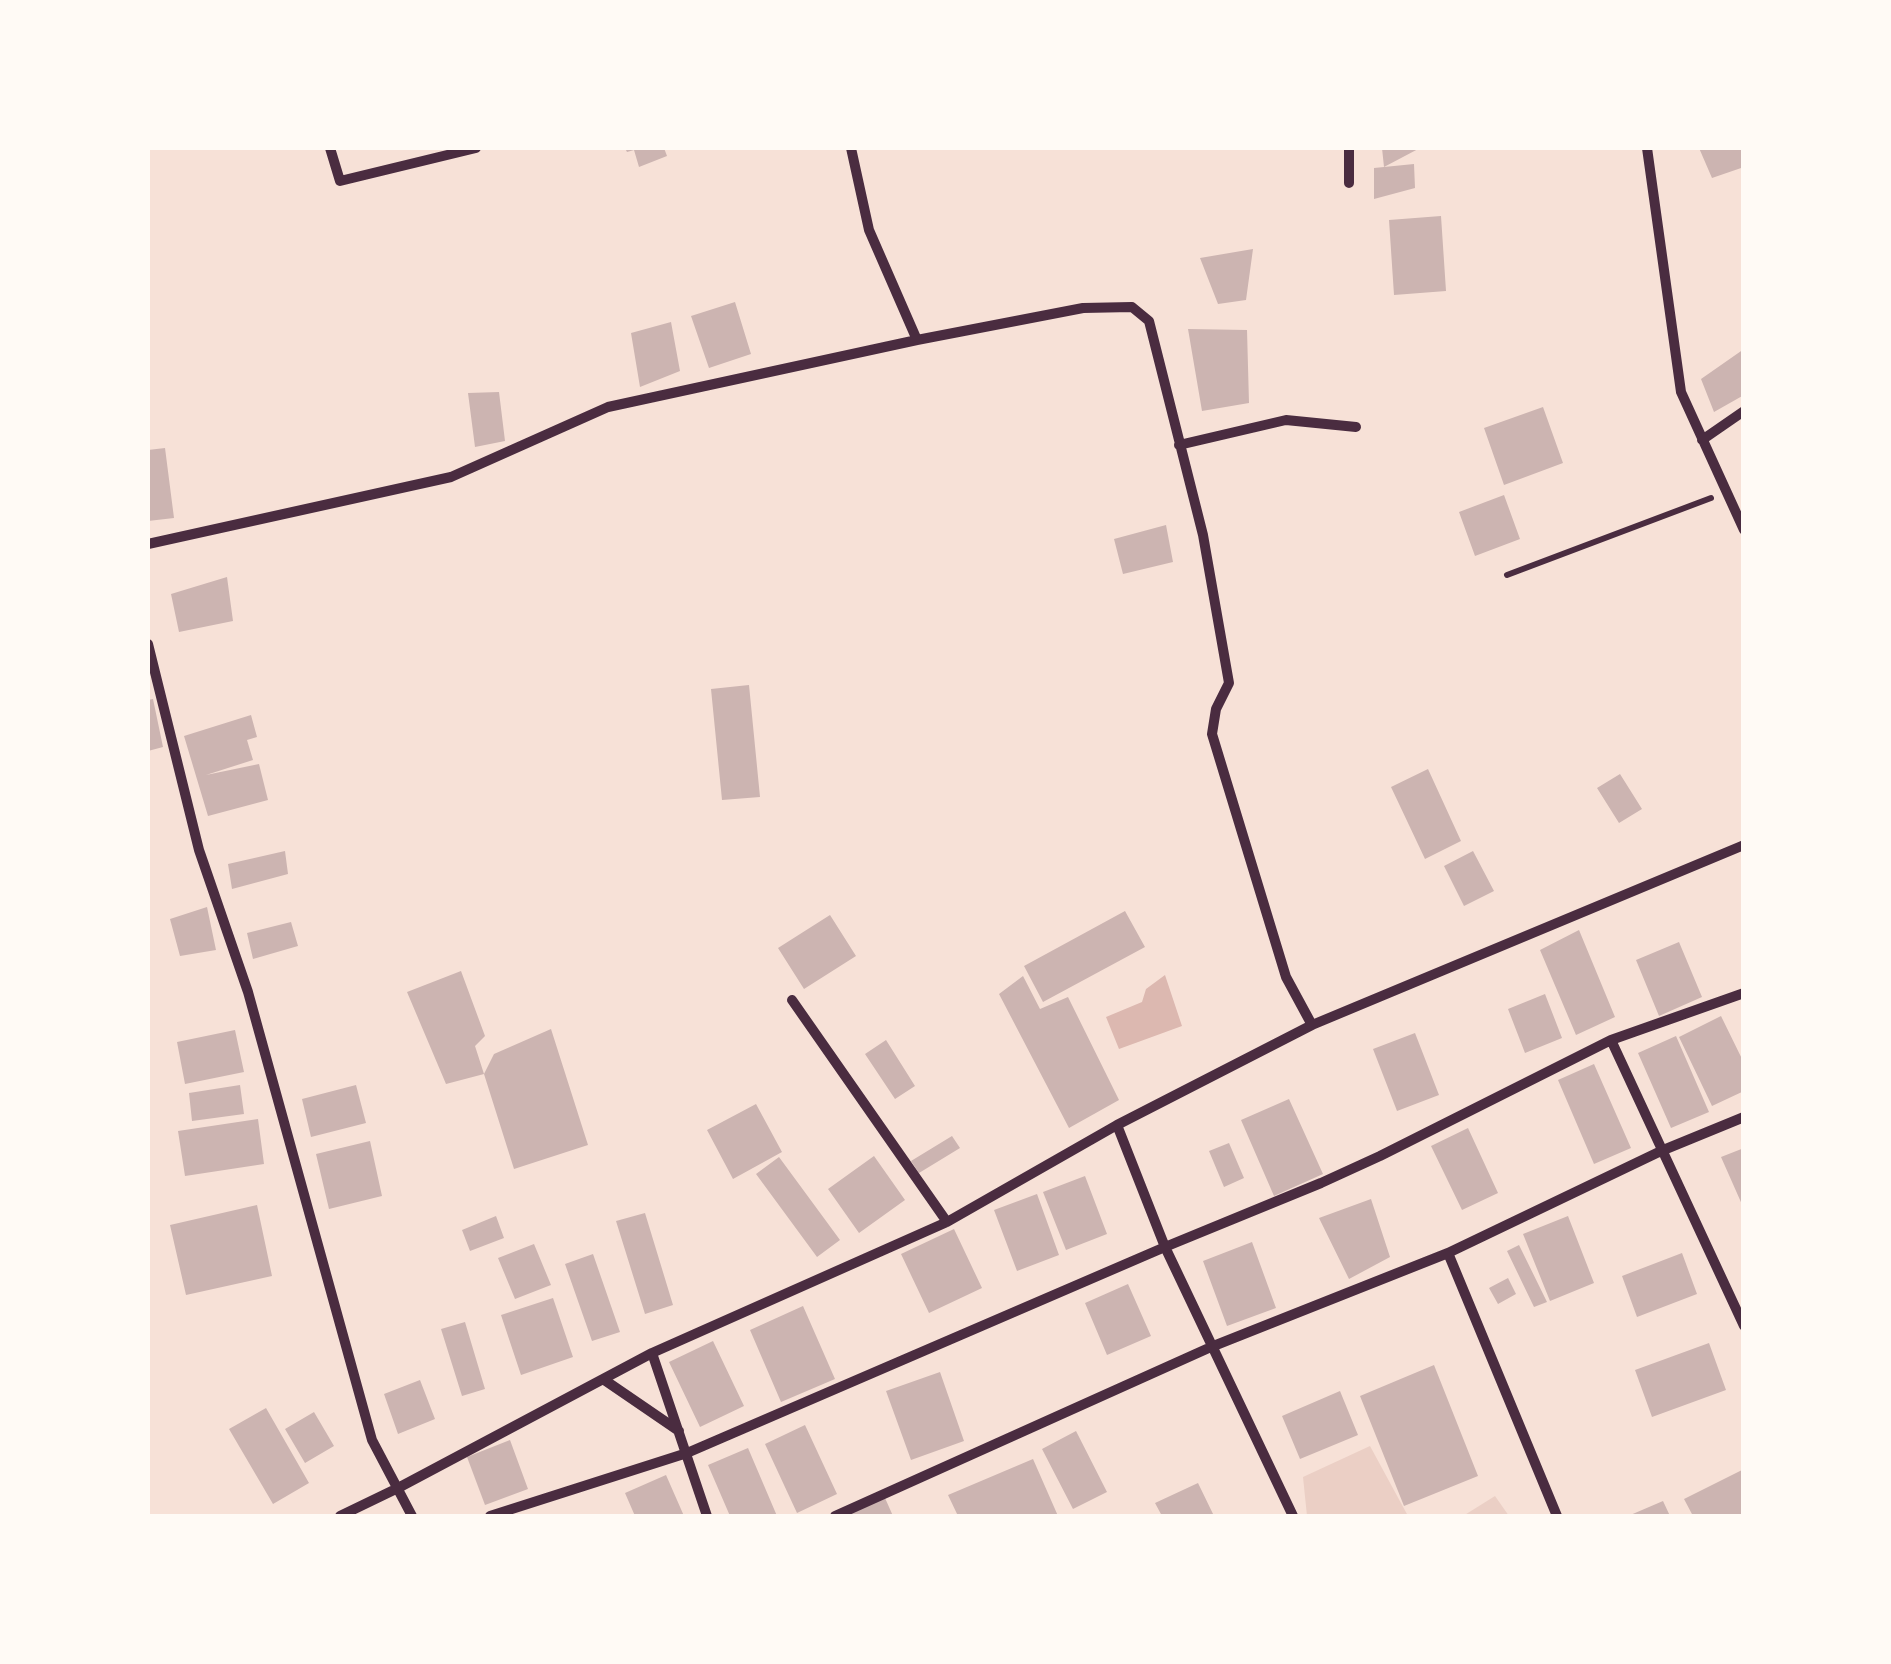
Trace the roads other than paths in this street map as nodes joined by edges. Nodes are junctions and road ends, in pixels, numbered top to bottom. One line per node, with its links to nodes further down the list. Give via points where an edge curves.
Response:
1 (330, 148): 2 (street, via 340,181)
2 (476, 148)
3 (852, 148): 7 (street, via 869,230)
4 (1349, 148): 6 (street)
5 (1647, 148): 10 (street, via 1681,392)
6 (1348, 183)
7 (917, 340): 11 (street, via 1083,308 1132,307 1148,320); 13 (street, via 608,407 451,477)
8 (1744, 411): 10 (street)
9 (1356, 427): 11 (street, via 1286,420)
10 (1702, 440): 12 (street)
11 (1178, 445): 18 (street, via 1203,535 1229,683 1212,734 1286,977)
12 (1744, 530)
13 (148, 544)
14 (148, 644): 32 (street, via 199,850 248,992 372,1440)
15 (1744, 844): 18 (street)
16 (1744, 993): 19 (street)
17 (792, 1000): 23 (street)
18 (1312, 1025): 21 (street)
19 (1611, 1040): 22 (street); 24 (street, via 1380,1156)
20 (1744, 1117): 22 (street)
21 (1117, 1125): 23 (street); 24 (street)
22 (1660, 1151): 25 (street); 26 (street)
23 (947, 1222): 28 (street)
24 (1164, 1247): 27 (street); 31 (street)
25 (1448, 1253): 27 (street); 39 (street)
26 (1744, 1326)
27 (1211, 1347): 37 (street); 38 (street)
28 (652, 1353): 29 (street); 30 (street)
29 (603, 1379): 30 (street); 32 (street)
30 (679, 1431): 31 (street)
31 (687, 1452): 35 (street); 36 (street)
32 (398, 1488): 33 (street); 34 (street)
33 (340, 1516)
34 (412, 1516)
35 (490, 1516)
36 (707, 1516)
37 (835, 1516)
38 (1294, 1516)
39 (1557, 1516)

